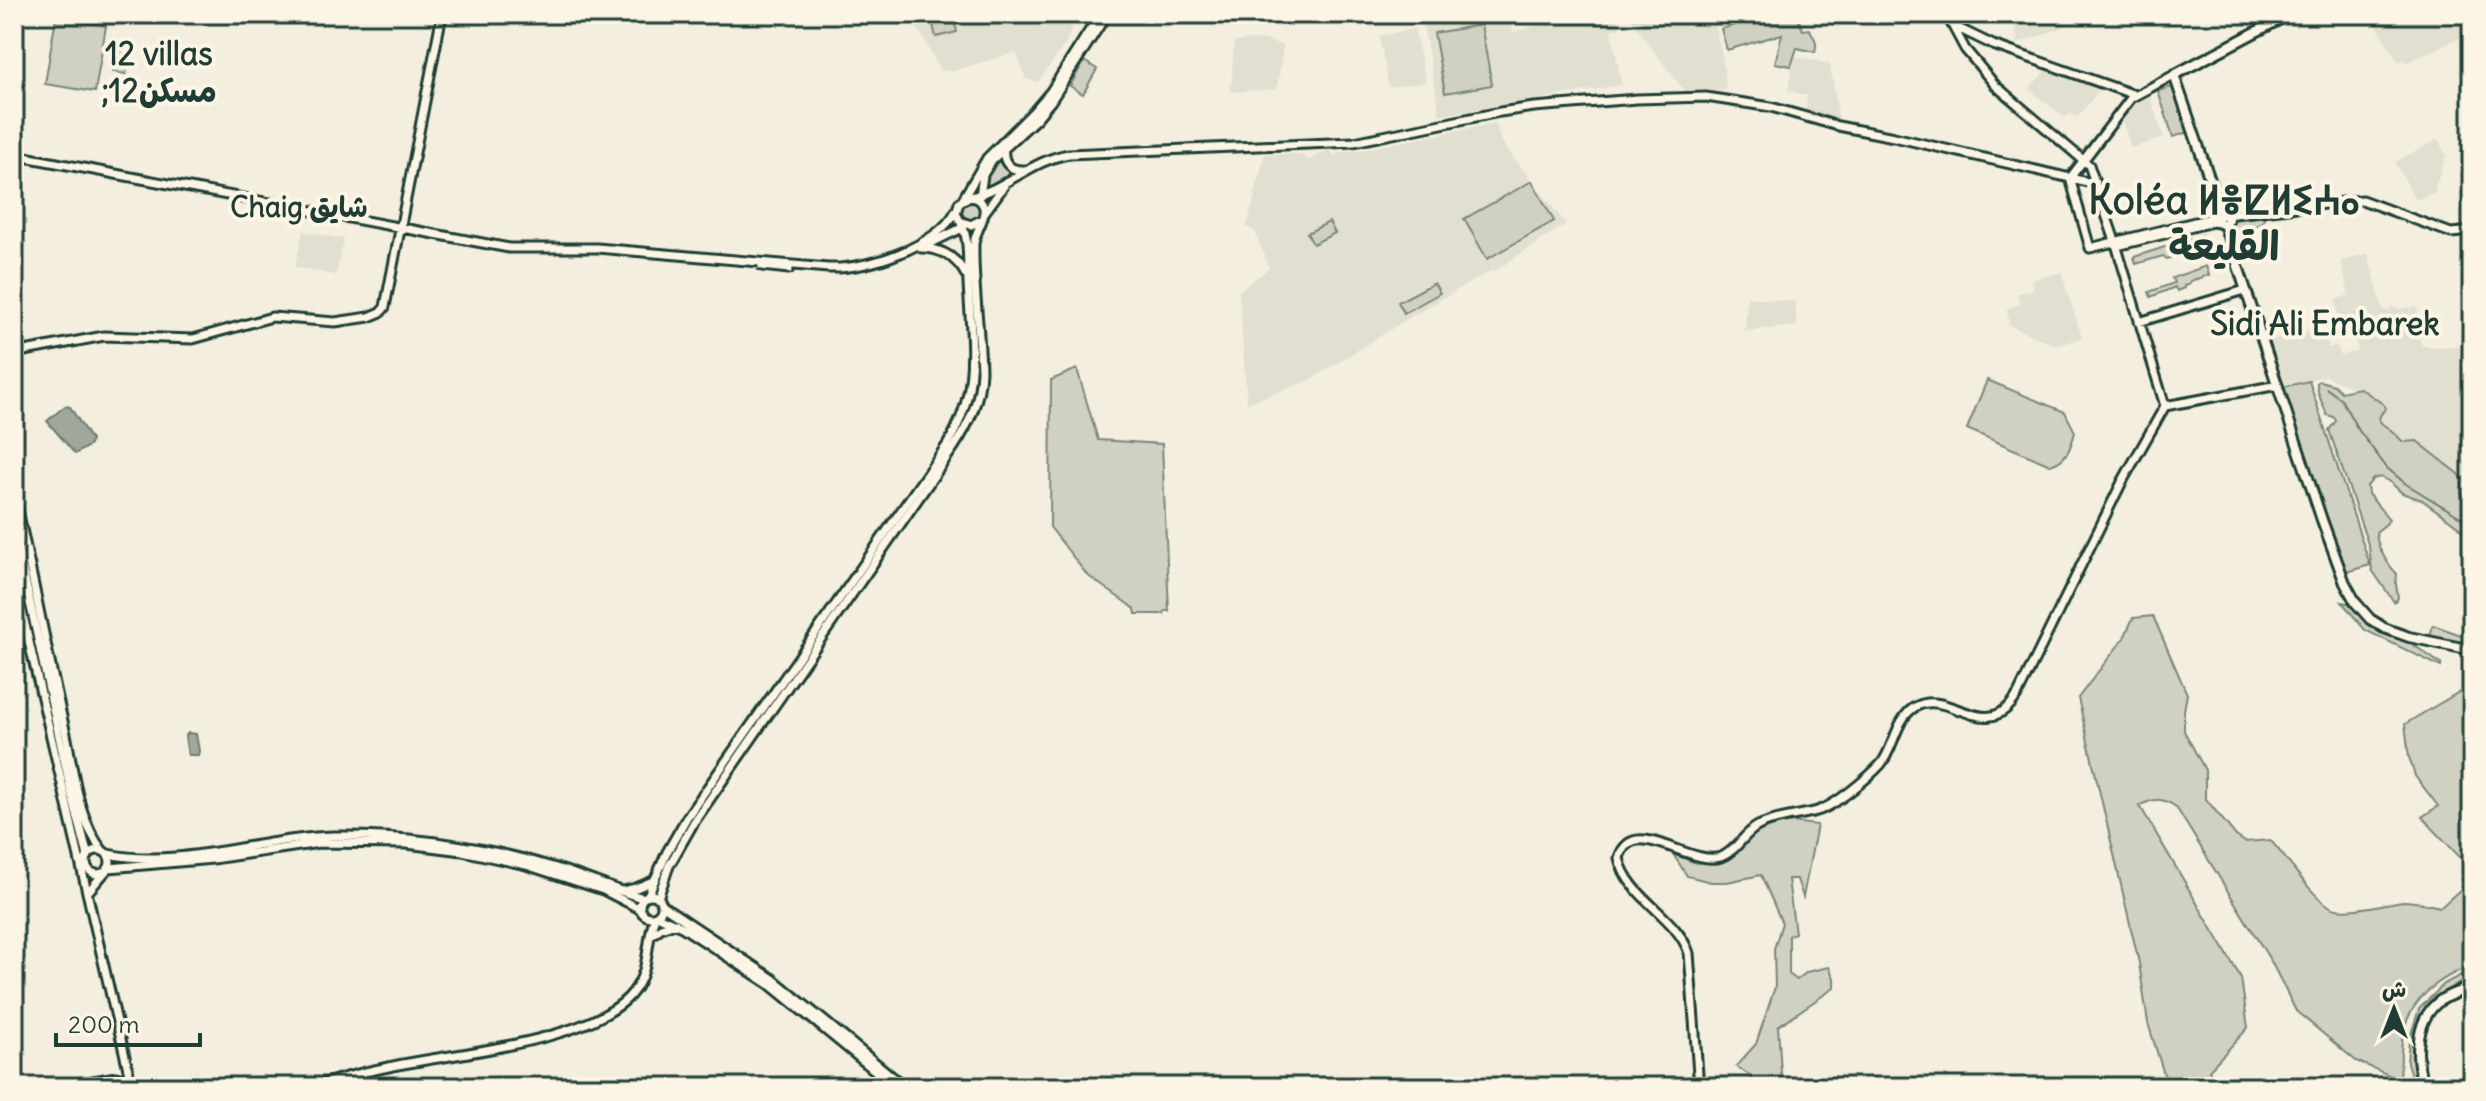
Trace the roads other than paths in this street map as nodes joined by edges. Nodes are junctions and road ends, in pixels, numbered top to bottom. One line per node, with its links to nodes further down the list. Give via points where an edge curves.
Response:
1 (442, 14): 22 (main road)
2 (1100, 14): 17 (main road, via 1051,91 987,158)
3 (1107, 14): 9 (main road, via 1051,101)
4 (1942, 14): 6 (main road)
5 (2290, 14): 7 (main road)
6 (1950, 21): 8 (main road, via 2004,50); 11 (main road, via 1996,86)
7 (2174, 75): 8 (main road); 20 (main road)
8 (2135, 95): 11 (main road)
9 (1005, 146): 12 (main road, via 1007,163); 16 (main road, via 986,168)
10 (14, 155): 22 (main road)
11 (2085, 160): 13 (main road); 15 (main road)
12 (1026, 170): 13 (main road, via 1079,153 1354,142 1534,107 1706,97 1762,105); 14 (main road)
13 (2070, 178): 15 (main road); 24 (main road, via 2090,248)
14 (1006, 183): 16 (main road); 19 (main road)
15 (2096, 184): 24 (main road)
16 (981, 198): 17 (main road); 19 (main road)
17 (961, 200): 18 (main road)
18 (956, 211): 21 (main road); 25 (main road, via 941,231 917,245 841,268)
19 (982, 217): 21 (main road); 45 (main road, via 974,242 981,371 971,419 694,822 669,866)
20 (2222, 218): 23 (main road, via 2362,200 2451,233); 24 (main road); 28 (main road)
21 (965, 224): 26 (main road); 27 (main road)
22 (401, 227): 25 (main road, via 509,248); 30 (main road, via 385,307 375,315 335,322 272,317 193,339 104,336)
23 (2472, 231)
24 (2116, 244): 29 (main road)
25 (573, 248): 26 (main road, via 837,272)
26 (919, 248): 27 (main road, via 948,255)
27 (968, 280): 41 (main road, via 971,378 955,431 687,817)
28 (2245, 290): 29 (main road); 31 (main road)
29 (2139, 322): 32 (main road)
30 (15, 354)
31 (2278, 385): 32 (main road); 36 (main road, via 2356,603 2384,628)
32 (2165, 406): 57 (main road, via 2011,706 1980,717 1931,703 1917,705 1879,765 1835,802 1756,827 1721,857 1699,858 1642,838 1621,851 1626,875 1673,926 1689,953)
33 (14, 492): 37 (main road, via 81,800 93,837)
34 (14, 529): 39 (main road)
35 (14, 577): 38 (main road)
36 (2472, 650)
37 (105, 853): 39 (main road, via 94,851); 40 (main road, via 110,860); 42 (main road, via 160,857 301,838 391,836 526,859)
38 (79, 858): 39 (main road); 43 (main road)
39 (88, 860): 40 (main road, via 92,872)
40 (102, 874): 43 (main road); 46 (main road, via 319,843 407,844 526,865 612,894)
41 (655, 879): 42 (main road); 44 (main road)
42 (623, 891): 44 (main road)
43 (87, 893): 51 (main road)
44 (646, 896): 45 (main road); 46 (main road, via 640,903)
45 (660, 901): 47 (main road); 56 (main road, via 796,996)
46 (642, 912): 47 (main road); 49 (main road)
47 (656, 916): 48 (main road); 49 (main road)
48 (675, 923): 49 (main road); 55 (main road, via 792,1002)
49 (649, 939): 54 (main road, via 638,985 621,1005 597,1019 492,1050)
50 (2472, 987): 58 (main road, via 2447,996 2426,1019 2417,1056)
51 (130, 1078): 52 (main road); 53 (main road)
52 (59, 1087)
53 (157, 1087)
54 (313, 1087)
55 (895, 1087)
56 (905, 1087)
57 (1699, 1087)
58 (2424, 1087)

